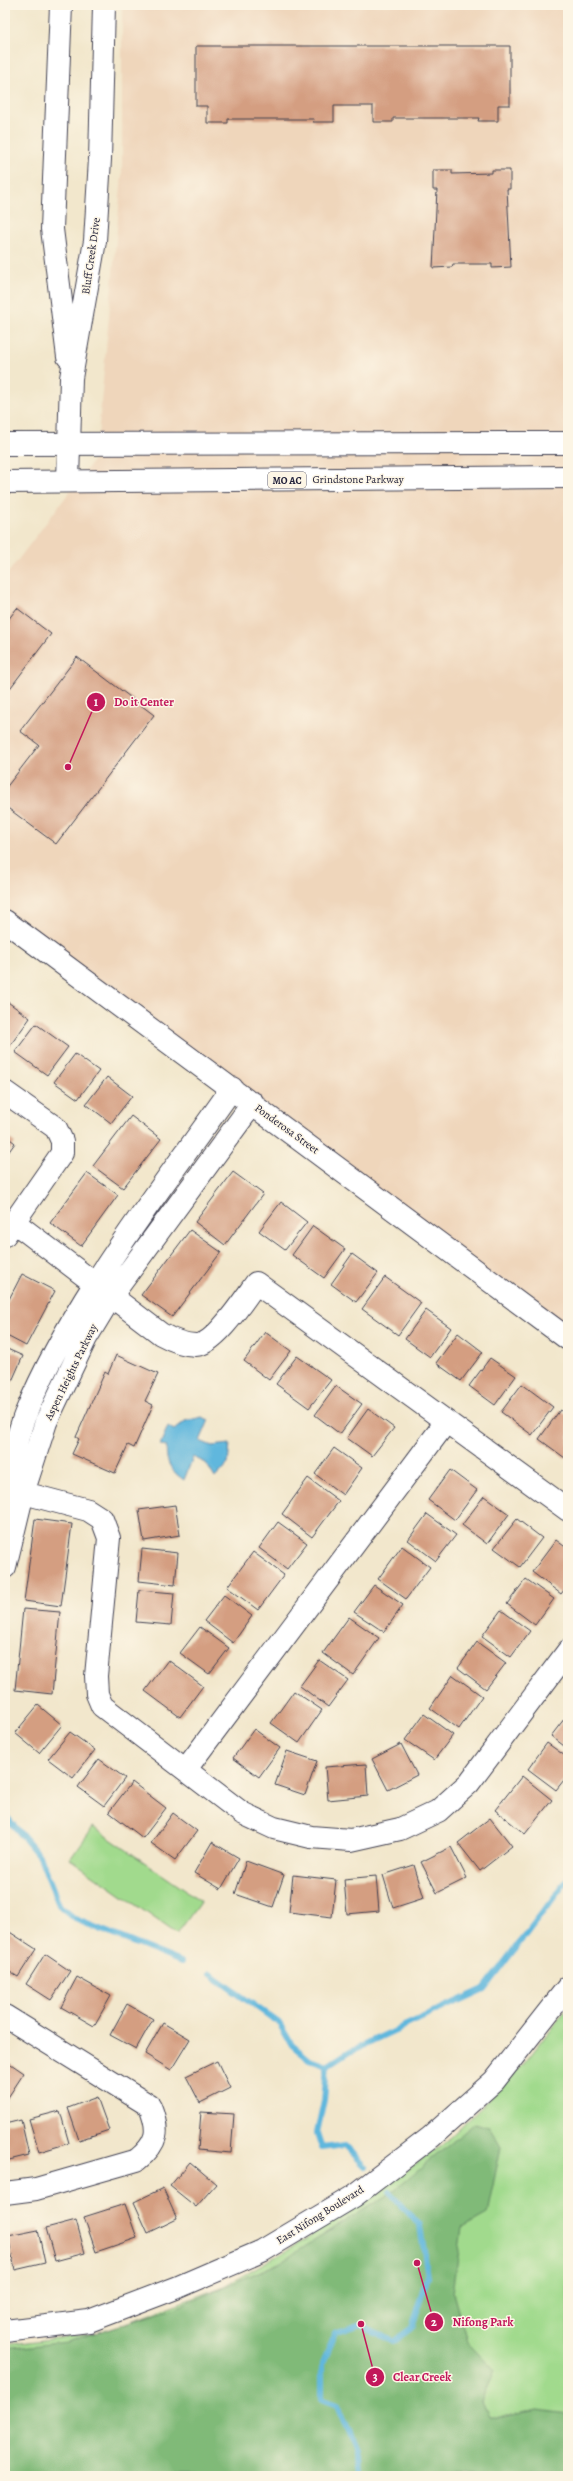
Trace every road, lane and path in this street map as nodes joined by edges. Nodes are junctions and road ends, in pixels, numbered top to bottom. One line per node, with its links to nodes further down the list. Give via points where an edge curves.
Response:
1 (61, 5): 3 (street, via 52,229)
2 (104, 5): 3 (street, Bluff Creek Drive, via 95,241)
3 (71, 378): 6 (street, Bluff Creek Drive)
4 (568, 443): 6 (street)
5 (5, 444): 6 (street)
6 (69, 445): 9 (street, Bluff Creek Drive)
7 (568, 477): 9 (street, Grindstone Parkway / MO AC)
8 (5, 482): 9 (street, Grindstone Parkway / MO AC)
9 (68, 482)
10 (5, 920): 11 (street, Ponderosa Street)
11 (232, 1088): 13 (street, Ponderosa Street); 14 (street)
12 (5, 1092): 15 (street, via 56,1128 62,1140 62,1153)
13 (253, 1103): 14 (street); 18 (street, Ponderosa Street)
14 (173, 1191): 16 (street, Aspen Heights Parkway); 17 (street, Aspen Heights Parkway)
15 (10, 1228): 16 (street)
16 (95, 1282): 17 (street); 20 (street, Aspen Heights Parkway, via 68,1329 25,1415)
17 (112, 1295): 19 (street, via 161,1334 177,1342 198,1345 213,1337 256,1283); 20 (street, Aspen Heights Parkway, via 86,1338)
18 (568, 1339)
19 (446, 1422): 21 (street); 24 (street)
20 (11, 1488): 22 (street, Aspen Heights Parkway); 24 (street, via 88,1510 102,1520 109,1538 96,1676 97,1694 102,1706)
21 (568, 1510)
22 (5, 1567)
23 (568, 1651): 24 (street, via 469,1782 438,1811 400,1828 351,1840 311,1837 274,1828 242,1813)
24 (186, 1769)
25 (568, 1987): 28 (street, East Nifong Boulevard, via 494,2081 431,2137 354,2196 262,2251 176,2288 89,2321)
26 (5, 2016): 27 (street, via 150,2106 156,2120 156,2136 149,2150 136,2160 36,2189)
27 (5, 2193)
28 (5, 2331)

